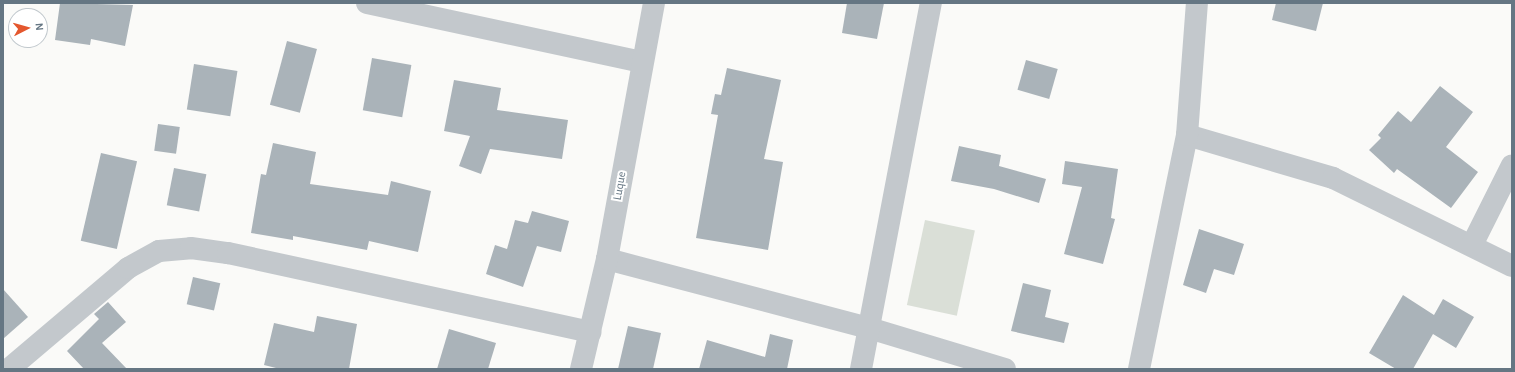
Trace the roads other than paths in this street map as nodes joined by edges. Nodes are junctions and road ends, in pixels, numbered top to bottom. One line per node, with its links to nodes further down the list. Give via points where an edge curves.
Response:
1 (367, 3): 5 (street)
2 (654, 3): 5 (street, Luque)
3 (931, 3): 11 (street)
4 (1197, 3): 6 (street)
5 (642, 62): 9 (street, Luque)
6 (1187, 135): 8 (street, via 1333,178); 17 (street)
7 (1512, 165): 8 (street)
8 (1472, 245): 10 (street)
9 (607, 258): 11 (street); 12 (street, Luque)
10 (1512, 266)
11 (869, 328): 15 (street); 16 (street)
12 (590, 332): 13 (street, via 228,253 191,248 159,252 128,268); 14 (street, Luque)
13 (9, 369)
14 (581, 369)
15 (861, 369)
16 (1005, 369)
17 (1138, 369)

